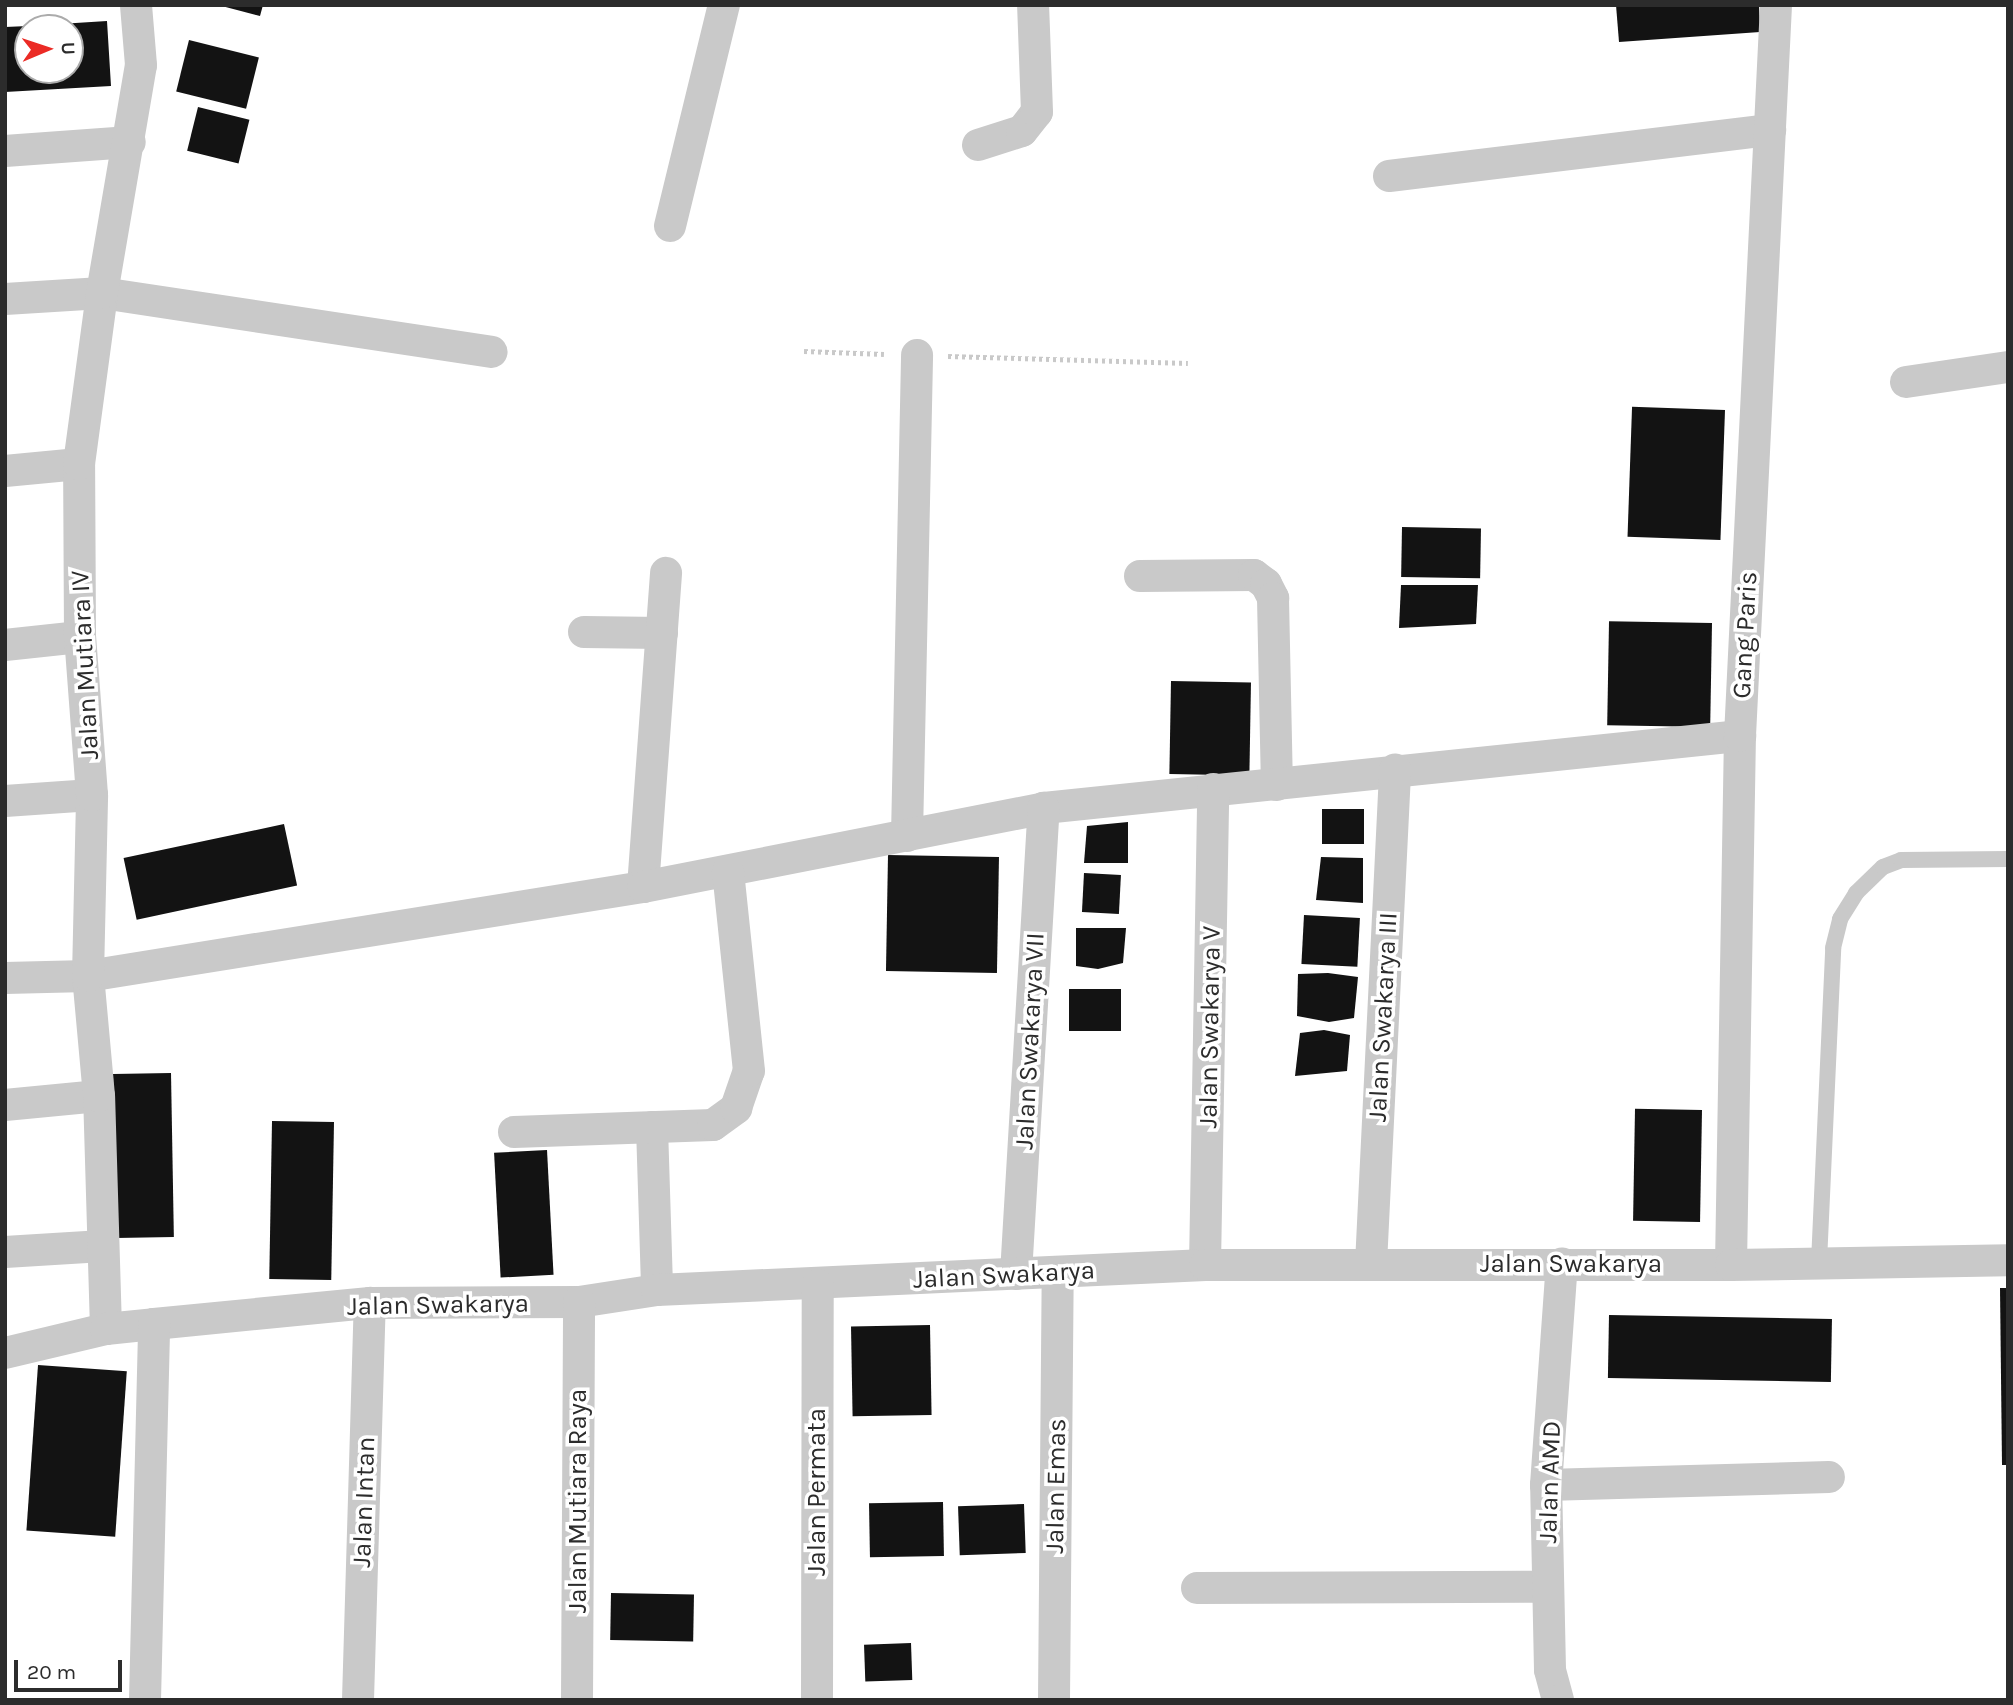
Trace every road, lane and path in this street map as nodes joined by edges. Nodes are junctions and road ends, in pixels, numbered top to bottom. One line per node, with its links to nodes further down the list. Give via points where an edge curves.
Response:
1 (136, 5): 6 (street, Jalan Mutiara IV, via 141,65)
2 (724, 5): 10 (street)
3 (1033, 5): 7 (street, via 1037,112 1021,131)
4 (1776, 5): 5 (street, Gang Paris)
5 (1770, 130): 9 (street); 27 (street, Gang Paris)
6 (130, 142): 8 (street); 11 (street, Jalan Mutiara IV)
7 (978, 145)
8 (5, 151)
9 (1389, 176)
10 (670, 226)
11 (102, 293): 12 (street); 14 (street); 19 (street, Jalan Mutiara IV)
12 (5, 299)
13 (804, 351): 15 (path)
14 (492, 352)
15 (917, 355): 16 (path); 34 (street)
16 (1188, 363)
17 (2008, 367): 18 (street)
18 (1906, 382)
19 (79, 464): 20 (street); 25 (street, Jalan Mutiara IV)
20 (5, 471)
21 (666, 573): 24 (street)
22 (1140, 576): 29 (street, via 1254,575 1266,584 1273,598)
23 (584, 632): 24 (street)
24 (662, 633): 37 (street)
25 (80, 637): 26 (street); 31 (street, Jalan Mutiara IV)
26 (5, 645)
27 (1740, 736): 28 (street); 51 (street, Gang Paris)
28 (1395, 771): 29 (street); 48 (street, Jalan Swakarya III)
29 (1277, 785): 30 (street)
30 (1213, 789): 33 (street); 50 (street, Jalan Swakarya V)
31 (92, 795): 32 (street); 38 (street, Jalan Mutiara IV)
32 (5, 801)
33 (1044, 808): 34 (street); 53 (street, Jalan Swakarya VII)
34 (907, 835): 36 (street)
35 (2008, 859): 47 (lane, via 1901,860 1883,867 1856,893 1840,919 1833,948)
36 (728, 870): 37 (street); 42 (street, via 749,1071 736,1108 713,1125)
37 (643, 887): 38 (street)
38 (88, 976): 39 (street); 40 (street, Jalan Mutiara IV)
39 (5, 978)
40 (99, 1096): 41 (street); 44 (street, Jalan Mutiara IV)
41 (5, 1105)
42 (652, 1127): 43 (street); 55 (street)
43 (514, 1132)
44 (103, 1245): 45 (street); 59 (street, Jalan Mutiara IV)
45 (5, 1252)
46 (2008, 1260): 47 (street, Jalan Swakarya)
47 (1819, 1262): 51 (street, Jalan Swakarya)
48 (1371, 1264): 49 (street, Jalan Swakarya); 50 (street, Jalan Swakarya)
49 (1562, 1264): 51 (street, Jalan Swakarya); 62 (street, Jalan AMD)
50 (1205, 1265): 52 (street, Jalan Swakarya)
51 (1731, 1265)
52 (1058, 1272): 53 (street, Jalan Swakarya); 69 (street, Jalan Emas)
53 (1016, 1274): 54 (street, Jalan Swakarya)
54 (818, 1285): 55 (street, Jalan Swakarya); 68 (street, Jalan Permata)
55 (657, 1290): 56 (street, Jalan Swakarya)
56 (579, 1302): 57 (street, Jalan Swakarya); 67 (street, Jalan Mutiara Raya)
57 (370, 1303): 58 (street, Jalan Swakarya); 66 (street, Jalan Intan)
58 (154, 1324): 59 (street, Jalan Swakarya); 65 (street)
59 (106, 1329): 60 (street, Jalan Swakarya)
60 (5, 1353)
61 (1829, 1477): 62 (street)
62 (1546, 1485): 63 (street, Jalan AMD)
63 (1548, 1587): 64 (street); 70 (street, Jalan AMD, via 1550,1670)
64 (1198, 1588)
65 (145, 1700)
66 (358, 1700)
67 (577, 1700)
68 (817, 1700)
69 (1054, 1700)
70 (1558, 1700)

